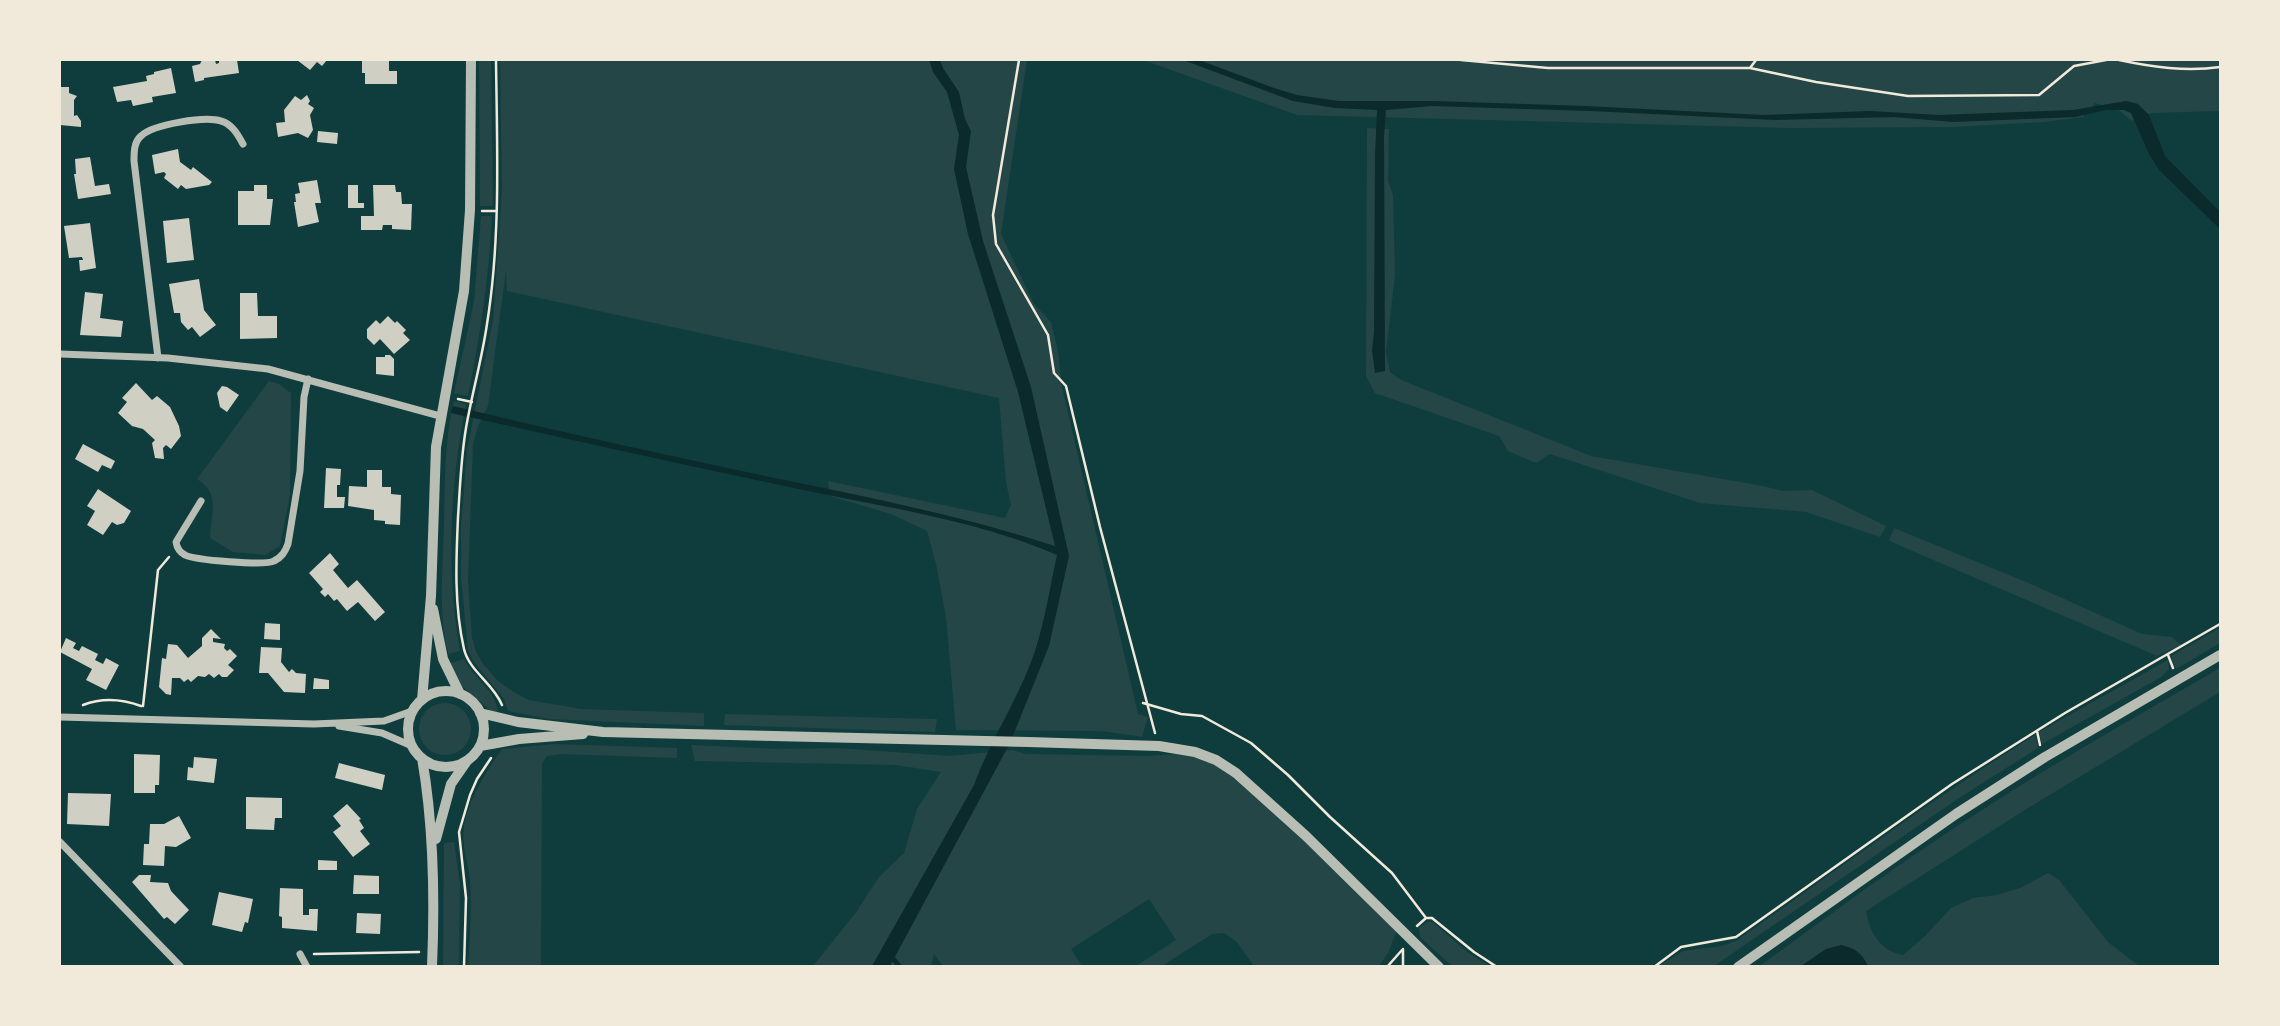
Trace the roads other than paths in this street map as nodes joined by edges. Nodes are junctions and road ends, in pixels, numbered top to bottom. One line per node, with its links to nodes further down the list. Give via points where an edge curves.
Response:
1 (471, 60): 6 (street, via 465,277)
2 (243, 144): 4 (street, via 232,127 208,119 151,130 140,136 134,149)
3 (60, 354): 4 (street)
4 (158, 358): 5 (street, via 268,369)
5 (309, 379): 6 (street); 7 (street, via 300,471 283,555 257,564 186,556 176,542)
6 (440, 416): 8 (street)
7 (201, 501)
8 (431, 596): 10 (street, via 443,659); 11 (street)
9 (2221, 655): 28 (street, via 1967,807)
10 (460, 694): 11 (street, via 444,691); 13 (street)
11 (422, 699): 12 (street)
12 (412, 711): 15 (street, via 384,721); 17 (street, via 408,733)
13 (480, 713): 16 (street); 18 (street, via 484,729)
14 (60, 717): 15 (street)
15 (321, 723): 17 (street, via 382,733)
16 (603, 732): 18 (street); 27 (street, via 1159,746 1195,752 1237,772)
17 (412, 746): 19 (street)
18 (480, 746): 20 (street)
19 (422, 758): 20 (street, via 446,767); 22 (street)
20 (469, 759): 22 (street, via 451,784)
21 (60, 842): 24 (street)
22 (433, 852): 26 (street)
23 (300, 954): 25 (street)
24 (181, 967)
25 (307, 967)
26 (432, 967)
27 (1439, 967)
28 (1738, 967)

